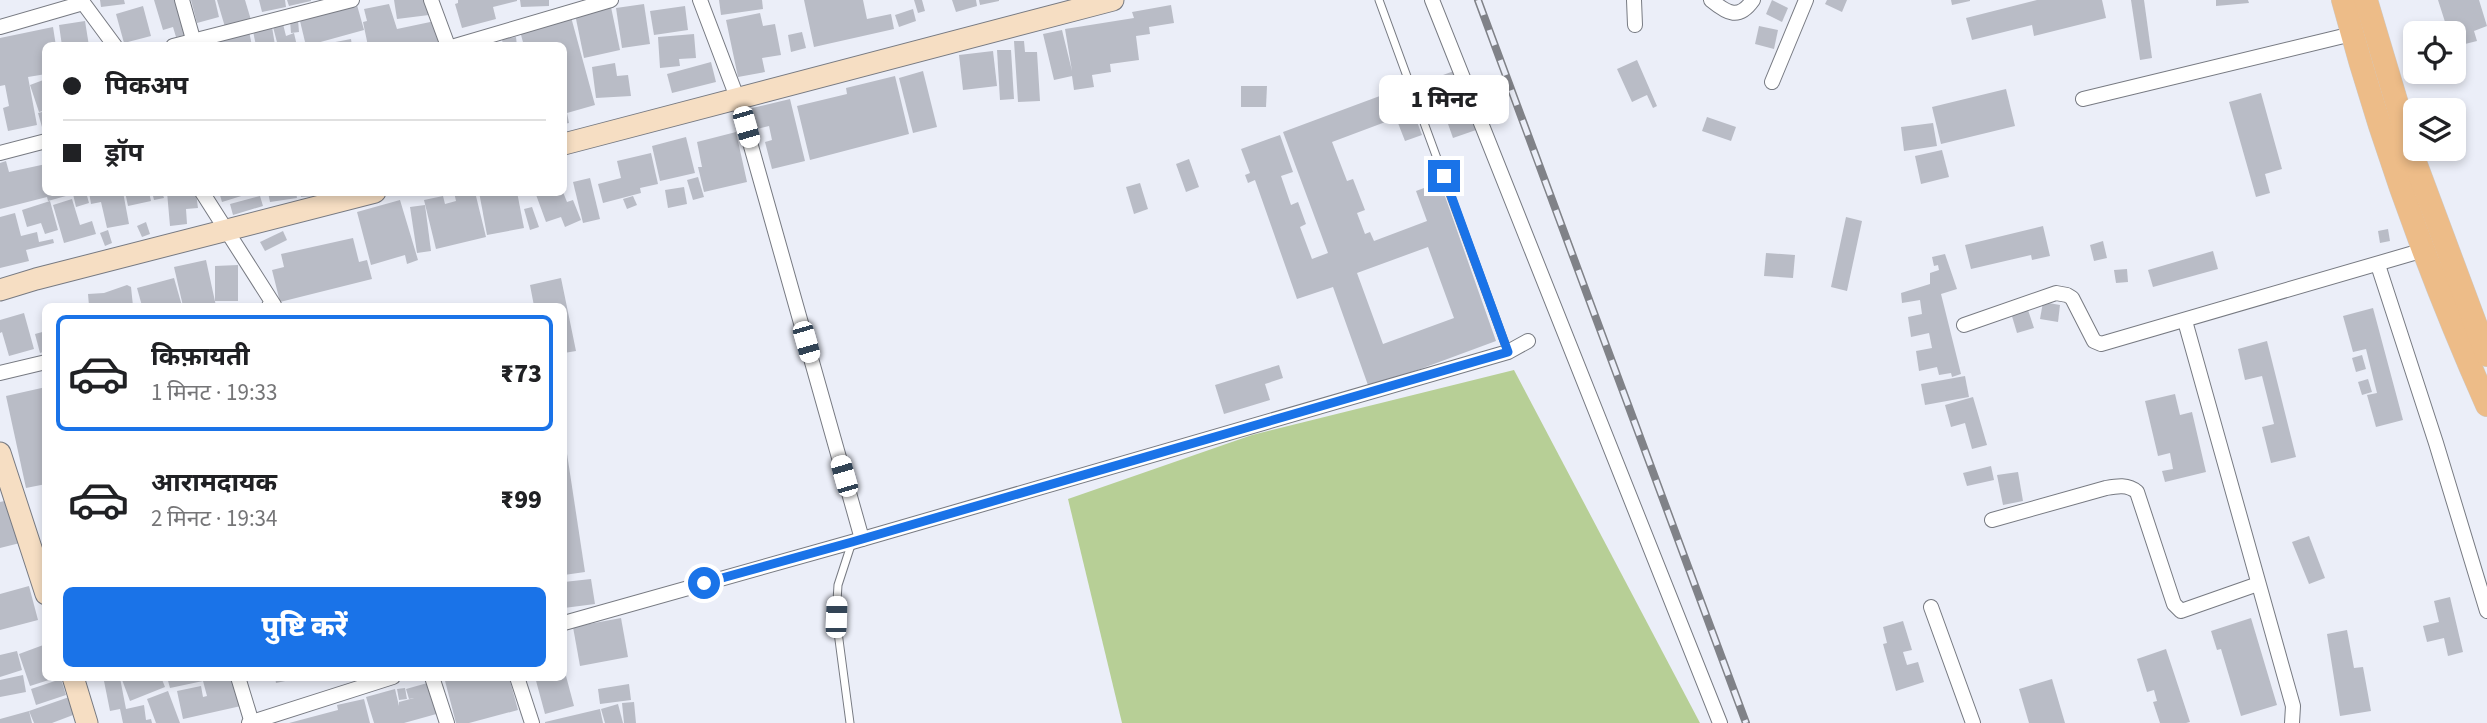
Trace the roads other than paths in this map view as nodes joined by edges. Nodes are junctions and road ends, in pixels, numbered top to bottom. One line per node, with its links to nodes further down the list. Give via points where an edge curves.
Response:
1 (182, 0): 19 (street)
2 (352, 0): 19 (street)
3 (431, 0): 22 (street)
4 (611, 0): 23 (street)
5 (700, 0): 26 (street)
6 (1113, 0): 26 (street)
7 (1379, 0): 40 (lane)
8 (1432, 0): 63 (street)
9 (1634, 0): 16 (street)
10 (1711, 0): 11 (street, via 1724,11 1738,13 1746,11)
11 (1753, 0)
12 (1806, 0): 24 (street)
13 (2343, 0): 18 (main road)
14 (2366, 0): 41 (main road, via 2412,154)
15 (82, 2): 17 (street); 20 (street)
16 (1635, 25)
17 (0, 27)
18 (2352, 34): 25 (street); 33 (main road, via 2385,146)
19 (194, 39): 21 (street)
20 (111, 42)
21 (185, 42)
22 (447, 42)
23 (469, 42)
24 (1772, 82)
25 (2083, 99)
26 (738, 100): 28 (street); 47 (street)
27 (42, 142): 29 (street)
28 (567, 143)
29 (0, 153)
30 (204, 196): 32 (street)
31 (360, 196): 32 (street)
32 (224, 231): 35 (street); 36 (street)
33 (2424, 250): 34 (street); 44 (main road)
34 (2378, 265): 37 (street); 51 (street)
35 (0, 290)
36 (270, 303)
37 (2185, 321): 38 (street, via 2101,344 2094,341 2072,298 2056,293); 49 (street)
38 (1964, 325)
39 (1528, 341): 40 (street)
40 (1508, 352): 47 (street)
41 (2487, 355)
42 (42, 363): 43 (street)
43 (0, 373)
44 (2487, 405)
45 (0, 453): 48 (street)
46 (1992, 520): 49 (street, via 2106,488 2132,488 2174,604 2181,611)
47 (857, 541): 52 (street); 62 (lane, via 838,585 836,617)
48 (42, 582)
49 (2258, 584): 65 (street, via 2293,706)
50 (1931, 607): 64 (street)
51 (2487, 611)
52 (567, 622)
53 (74, 681): 58 (street)
54 (238, 681): 59 (street)
55 (381, 681): 59 (street)
56 (433, 681): 60 (street)
57 (518, 681): 61 (street)
58 (88, 723)
59 (251, 723)
60 (447, 723)
61 (532, 723)
62 (850, 723)
63 (1720, 723)
64 (1973, 723)
65 (2292, 723)

